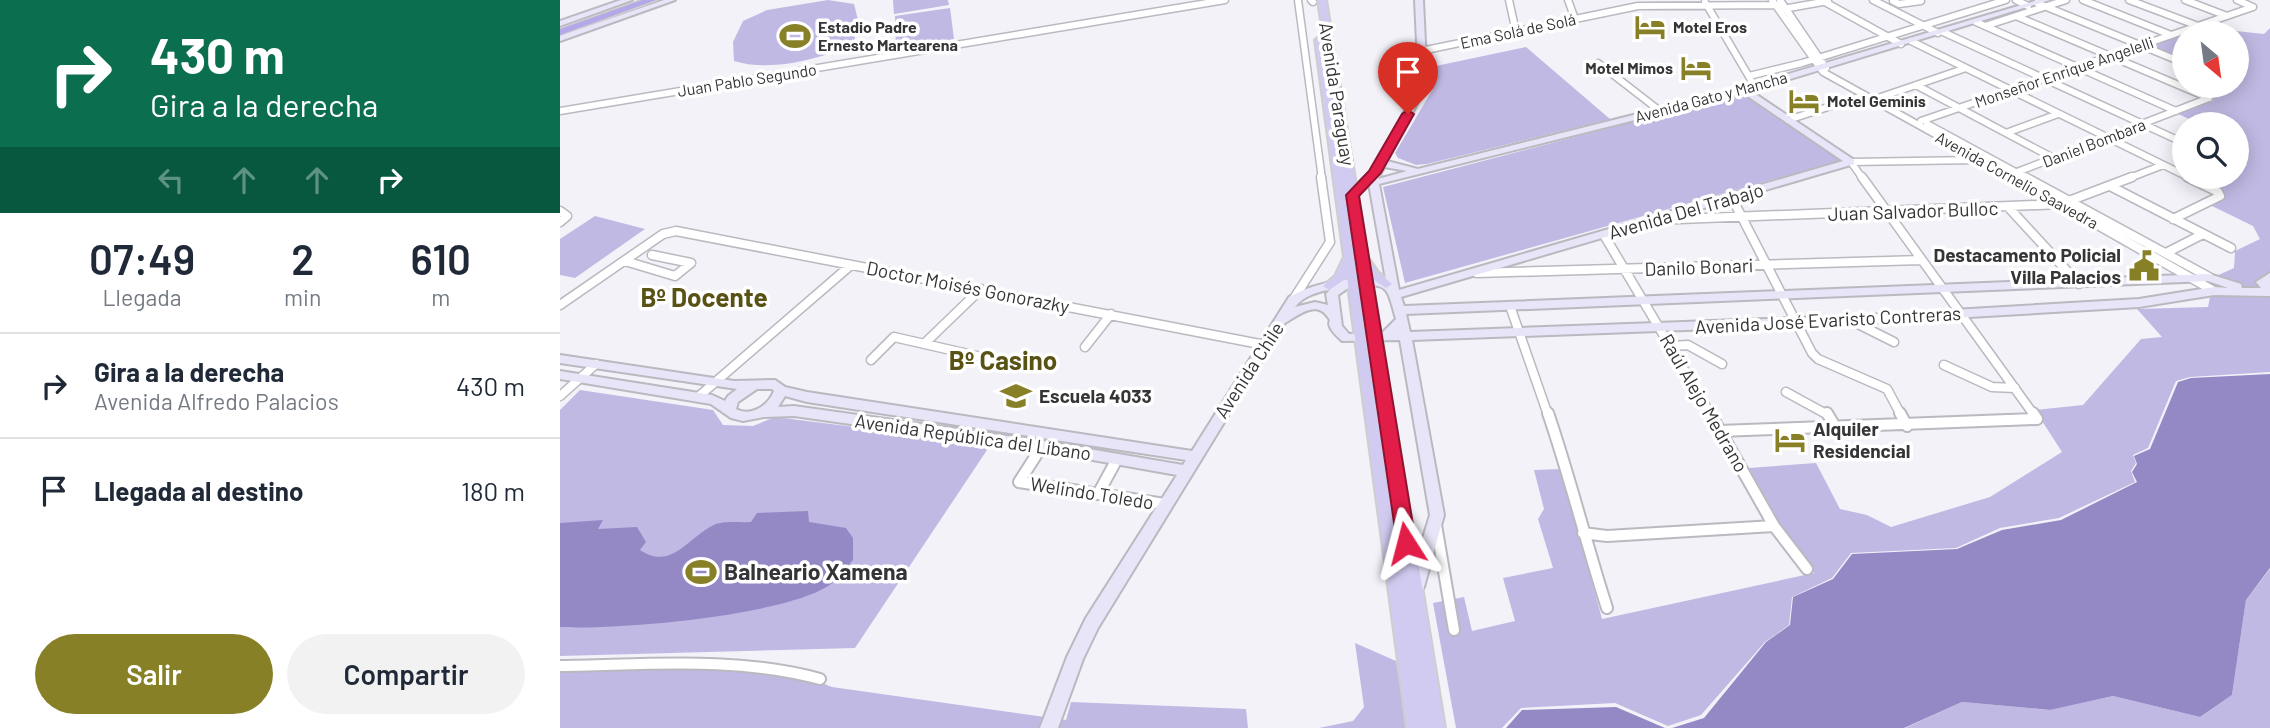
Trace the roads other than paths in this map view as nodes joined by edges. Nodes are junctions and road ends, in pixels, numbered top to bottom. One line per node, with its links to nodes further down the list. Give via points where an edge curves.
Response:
1 (643, 0): 23 (highway)
2 (651, 0): 38 (highway)
3 (671, 0): 43 (street)
4 (1225, 0): 66 (street, Juan Pablo Segundo)
5 (1298, 0): 111 (street, Avenida Chile, via 1330,242)
6 (1419, 0): 47 (street)
7 (1509, 0): 39 (street)
8 (1569, 0): 31 (street)
9 (1832, 0): 21 (street, Ema Solá de Solá)
10 (1895, 0): 19 (street, via 1899,4); 22 (street)
11 (2006, 0): 36 (street)
12 (2016, 0): 26 (street)
13 (2066, 0): 25 (street)
14 (2083, 0): 41 (street)
15 (2129, 0): 32 (street)
16 (2185, 0): 30 (street)
17 (2236, 0): 30 (street, Monseñor Enrique Angelelli, via 2253,7)
18 (1315, 1): 86 (main road, Avenida Paraguay); 101 (main road, Avenida Paraguay)
19 (1921, 1)
20 (1705, 2): 24 (street, Ema Solá de Solá); 27 (street, Ema Solá de Solá); 55 (street)
21 (1825, 2): 27 (street, Ema Solá de Solá); 42 (street)
22 (1876, 2): 36 (street)
23 (628, 3): 28 (highway); 38 (highway)
24 (1637, 3): 31 (street, Ema Solá de Solá)
25 (2046, 3): 26 (street, Avenida Gato y Mancha); 29 (street); 46 (street)
26 (2033, 4): 34 (street, Avenida Gato y Mancha)
27 (1779, 5): 49 (street)
28 (594, 12): 35 (street)
29 (2016, 16): 37 (street); 48 (street)
30 (2227, 16): 33 (street, Monseñor Enrique Angelelli)
31 (1575, 19): 39 (street, Ema Solá de Solá)
32 (2185, 21)
33 (2212, 21)
34 (1976, 22): 37 (street); 40 (street, Avenida Gato y Mancha)
35 (560, 24)
36 (1922, 26): 40 (street); 42 (street)
37 (1985, 26): 53 (street)
38 (560, 31)
39 (1516, 32): 47 (street, Ema Solá de Solá)
40 (1941, 33): 44 (street, Avenida Gato y Mancha); 56 (street)
41 (2171, 35): 46 (street, Monseñor Enrique Angelelli)
42 (1887, 36): 45 (street); 49 (street)
43 (560, 39)
44 (1911, 41): 45 (street, Avenida Gato y Mancha); 54 (street)
45 (1901, 44): 52 (street, Avenida Gato y Mancha)
46 (2141, 45): 48 (street, Monseñor Enrique Angelelli); 50 (street)
47 (1421, 51): 83 (street, via 1421,90)
48 (2110, 56): 53 (street, Monseñor Enrique Angelelli); 57 (street)
49 (1816, 58): 52 (street); 55 (street)
50 (2172, 58)
51 (1598, 63): 67 (street)
52 (1822, 67): 59 (street, Avenida Gato y Mancha); 62 (street, Avenida Cornelio Saavedra)
53 (2078, 67): 56 (street, Monseñor Enrique Angelelli); 68 (street)
54 (1966, 68): 58 (street); 61 (street)
55 (1749, 76): 59 (street)
56 (2044, 79): 61 (street, Monseñor Enrique Angelelli); 72 (street)
57 (2172, 82)
58 (1916, 85): 63 (street); 65 (street)
59 (1755, 87): 60 (street, Avenida Gato y Mancha)
60 (1744, 90): 67 (street, Avenida Gato y Mancha); 70 (street)
61 (2010, 90): 65 (street, Monseñor Enrique Angelelli); 69 (street)
62 (1867, 94): 63 (street, Avenida Cornelio Saavedra); 70 (street); 71 (street, Avenida Cornelio Saavedra)
63 (1878, 98): 71 (street, Avenida Cornelio Saavedra)
64 (2209, 98): 68 (street, Daniel Bombara)
65 (1959, 108): 71 (street, Monseñor Enrique Angelelli); 73 (street)
66 (560, 111)
67 (1660, 111): 81 (street, Avenida Gato y Mancha)
68 (2176, 111): 72 (street, Daniel Bombara)
69 (2058, 114): 73 (street); 74 (street)
70 (1788, 120): 78 (street)
71 (1918, 122): 77 (street, Avenida Cornelio Saavedra); 82 (street, Avenida Cornelio Saavedra)
72 (2143, 124): 74 (street, Daniel Bombara); 75 (street)
73 (2006, 133): 76 (street)
74 (2108, 138): 76 (street, Daniel Bombara); 79 (street)
75 (2172, 138)
76 (2055, 159): 82 (street, Daniel Bombara)
77 (1979, 160): 78 (street, Avenida Del Trabajo); 89 (street, Avenida Cornelio Saavedra)
78 (1851, 162): 87 (street, Avenida Del Trabajo); 92 (street)
79 (2163, 165): 80 (street); 84 (street, Juan Salvador Bulloc)
80 (2172, 169)
81 (1418, 171): 83 (street); 83 (street, Avenida Gato y Mancha)
82 (2017, 172): 88 (street, Avenida Cornelio Saavedra)
83 (1373, 176): 86 (main road); 118 (street)
84 (2110, 186): 88 (street, Juan Salvador Bulloc); 94 (street)
85 (2212, 189): 94 (street, via 2218,198)
86 (1352, 195): 101 (main road, Avenida Paraguay)
87 (1732, 198): 93 (street); 95 (street, Avenida Del Trabajo)
88 (2071, 202): 89 (street, Juan Salvador Bulloc); 100 (street, Avenida Cornelio Saavedra)
89 (2061, 204): 90 (street, Juan Salvador Bulloc); 110 (street, Avenida Cornelio Saavedra)
90 (2010, 209): 92 (street, Juan Salvador Bulloc); 113 (street)
91 (560, 211): 96 (street, via 568,216)
92 (1888, 212): 93 (street, Juan Salvador Bulloc); 103 (street)
93 (1742, 216): 95 (street, Juan Salvador Bulloc); 105 (street)
94 (2173, 219): 97 (street)
95 (1656, 220): 98 (street, Avenida Del Trabajo)
96 (560, 222)
97 (2203, 234): 99 (street); 100 (street)
98 (1604, 235): 107 (street, Raúl Alejo Medrano); 108 (street, Avenida Del Trabajo)
99 (2231, 248)
100 (2166, 253): 109 (street, Avenida Cornelio Saavedra)
101 (1355, 254): 112 (main road, Avenida Paraguay); 115 (main road, via 1342,275); 118 (main road)
102 (652, 255): 104 (street, via 691,263 675,276)
103 (1922, 260): 105 (street, Danilo Bonari); 116 (street)
104 (625, 261): 106 (street, Doctor Moisés Gonorazky, via 670,231); 123 (street)
105 (1767, 264): 107 (street, Danilo Bonari); 120 (street)
106 (851, 265): 117 (street, Doctor Moisés Gonorazky); 149 (street)
107 (1623, 269): 108 (street, Danilo Bonari); 122 (street, Raúl Alejo Medrano)
108 (1477, 273): 118 (street, Avenida Del Trabajo)
109 (2209, 276): 110 (street, Avenida José Evaristo Contreras); 114 (street, Avenida José Evaristo Contreras, via 2235,287)
110 (2192, 278): 113 (street, Avenida José Evaristo Contreras); 119 (street, Avenida Cornelio Saavedra)
111 (1307, 280): 115 (street); 121 (street, Avenida Chile)
112 (1356, 283): 115 (street); 118 (street); 127 (street, via 1332,294); 135 (main road, Avenida Paraguay)
113 (2079, 284): 116 (street, Avenida José Evaristo Contreras)
114 (2268, 286): 119 (street, Avenida José Evaristo Contreras)
115 (1325, 287): 121 (street)
116 (1942, 288): 120 (street, Avenida José Evaristo Contreras); 126 (street)
117 (981, 289): 125 (street, Doctor Moisés Gonorazky); 137 (street)
118 (1392, 289): 128 (street)
119 (2214, 291): 126 (street, Avenida José Evaristo Contreras, via 2139,303)
120 (1784, 296): 122 (street, Avenida José Evaristo Contreras); 130 (street)
121 (1293, 300): 132 (street, Avenida Chile)
122 (1643, 300): 124 (street, Avenida José Evaristo Contreras); 131 (street, Raúl Alejo Medrano)
123 (560, 306)
124 (1510, 306): 128 (street, Avenida José Evaristo Contreras); 133 (street)
125 (1111, 314): 138 (street, Doctor Moisés Gonorazky); 140 (street)
126 (1961, 314): 129 (street, Avenida José Evaristo Contreras); 151 (street)
127 (1333, 315): 132 (street, via 1326,308 1307,306 1292,312); 135 (street, via 1341,334)
128 (1401, 315): 134 (street); 135 (street)
129 (1850, 320): 130 (street, Avenida José Evaristo Contreras); 136 (street)
130 (1798, 322): 131 (street, Avenida José Evaristo Contreras); 160 (street, via 1818,359 1886,389)
131 (1662, 328): 133 (street, Avenida José Evaristo Contreras); 139 (street, Raúl Alejo Medrano)
132 (1274, 330): 138 (street, Avenida Chile)
133 (1519, 331): 134 (street, Avenida José Evaristo Contreras); 173 (street, via 1570,476)
134 (1407, 337): 135 (street, Avenida José Evaristo Contreras); 171 (street)
135 (1374, 339): 175 (main road, Avenida Paraguay); 178 (main road, Avenida Paraguay)
136 (1894, 342)
137 (924, 344): 141 (street); 143 (street, via 894,337)
138 (1265, 345): 166 (street, Avenida Chile)
139 (1672, 346): 144 (street, via 1688,345); 163 (street, Raúl Alejo Medrano)
140 (1085, 347)
141 (976, 356)
142 (560, 359): 145 (street)
143 (871, 360)
144 (1723, 363)
145 (596, 364): 148 (street); 149 (street)
146 (1944, 365): 151 (street, via 1992,387)
147 (560, 375): 148 (street)
148 (579, 377): 154 (street); 155 (street)
149 (713, 383): 150 (street, Avenida República del Líbano); 155 (street)
150 (755, 384): 152 (street, Avenida República del Líbano, via 775,384); 156 (street, via 738,393)
151 (2015, 388): 160 (street, via 2037,419)
152 (781, 390): 157 (street, via 775,404); 158 (street, Avenida República del Líbano)
153 (1786, 392): 161 (street, via 1826,412)
154 (560, 396)
155 (698, 397): 156 (street, via 722,402)
156 (729, 409): 157 (street, Avenida República del Líbano, via 745,416)
157 (762, 412): 162 (street, Avenida República del Líbano, via 794,411)
158 (944, 418): 159 (street, Avenida República del Líbano); 162 (street, via 930,421)
159 (993, 425): 164 (street, via 993,435); 166 (street, Avenida República del Líbano)
160 (1907, 426): 161 (street)
161 (1836, 428): 163 (street)
162 (928, 430): 164 (street, Avenida República del Líbano)
163 (1719, 430): 172 (street, Raúl Alejo Medrano)
164 (985, 438): 165 (street, Avenida República del Líbano)
165 (1042, 446): 167 (street, Avenida República del Líbano); 169 (street, Welindo Toledo, via 1018,482)
166 (1193, 456): 168 (street, Avenida Chile)
167 (1118, 459): 168 (street, Avenida República del Líbano); 169 (street)
168 (1184, 471): 170 (street, Avenida Chile)
169 (1098, 494): 170 (street, Welindo Toledo)
170 (1165, 504): 181 (street, Avenida Chile, via 1082,641)
171 (1436, 523): 175 (street); 177 (street)
172 (1774, 526): 173 (street, via 1607,536); 174 (street, Raúl Alejo Medrano)
173 (1583, 533): 176 (street)
174 (1807, 569)
175 (1414, 594): 178 (main road, Avenida Paraguay)
176 (1607, 608)
177 (1454, 630)
178 (1415, 656): 182 (main road, Avenida Paraguay); 183 (main road, Avenida Paraguay)
179 (560, 666): 180 (street, via 737,665 800,671)
180 (820, 679)
181 (1052, 721)
182 (1417, 728)
183 (1435, 728)

